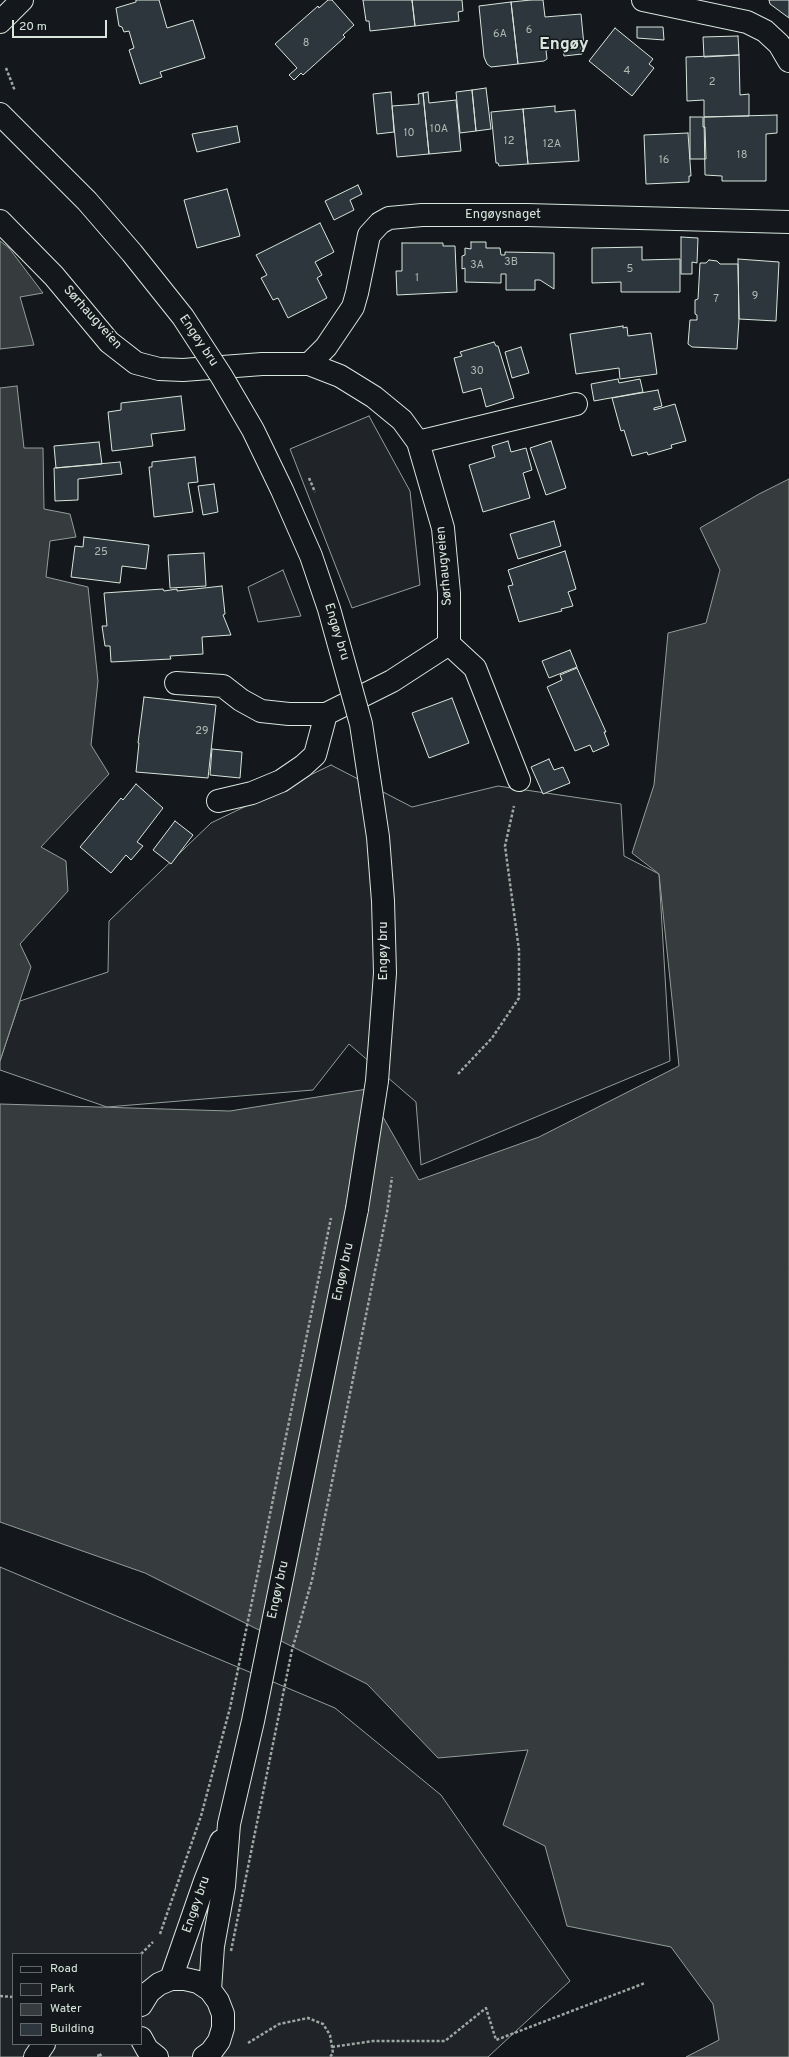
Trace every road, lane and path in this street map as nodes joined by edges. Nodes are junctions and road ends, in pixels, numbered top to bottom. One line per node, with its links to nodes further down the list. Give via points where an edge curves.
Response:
1 (22, 0): 3 (main road)
2 (643, 0): 4 (main road, via 747,22 765,31 779,44)
3 (0, 22)
4 (789, 61)
5 (0, 114): 21 (main road, Engøy bru, bridge, via 86,201 183,317 256,436 311,556 329,609 361,724 378,837 385,973 377,1081 369,1140 356,1217 261,1682)
6 (0, 220): 8 (main road, Sørhaugveien, via 54,276 109,342 136,363 159,370)
7 (789, 222): 8 (main road, Engøysnaget, via 457,214 389,218 380,223 369,235 357,293 350,312 326,347)
8 (310, 364): 10 (main road, Sørhaugveien, via 340,376 374,397 402,420)
9 (576, 404): 10 (main road)
10 (418, 442): 13 (main road, Sørhaugveien, via 443,528 449,593)
11 (306, 471): 12 (path, bridge)
12 (318, 499)
13 (449, 644): 15 (main road, via 392,681); 16 (main road, via 475,668)
14 (176, 683): 15 (main road, via 223,686 261,711)
15 (326, 714): 17 (main road, via 315,755 303,766 281,781 260,790)
16 (519, 780): 18 (path, via 505,846 519,950 519,998 492,1038)
17 (218, 801)
18 (458, 1074)
19 (393, 1173): 22 (path, bridge, via 312,1580 292,1650)
20 (332, 1212): 23 (path, bridge, via 230,1708 201,1816 160,1934)
21 (229, 1824): 22 (main road, Engøy bru); 24 (main road, Engøy bru, via 205,1881)
22 (222, 1949): 26 (main road, Engøy bru)
23 (142, 1953)
24 (171, 1980): 26 (main road, via 185,1979 198,1982); 28 (main road, via 159,1984)
25 (645, 1983): 32 (path, via 496,2040 486,2008 445,2041 373,2041)
26 (210, 1990): 36 (main road, via 223,2014 223,2028 219,2041)
27 (0, 1996): 29 (path)
28 (144, 1996)
29 (12, 1997)
30 (43, 2045): 33 (main road)
31 (242, 2046): 32 (path, via 279,2024 308,2018 323,2024 330,2035)
32 (332, 2047): 37 (path)
33 (35, 2057)
34 (98, 2057): 35 (path, via 99,2052)
35 (102, 2057)
36 (204, 2057)
37 (330, 2057)

